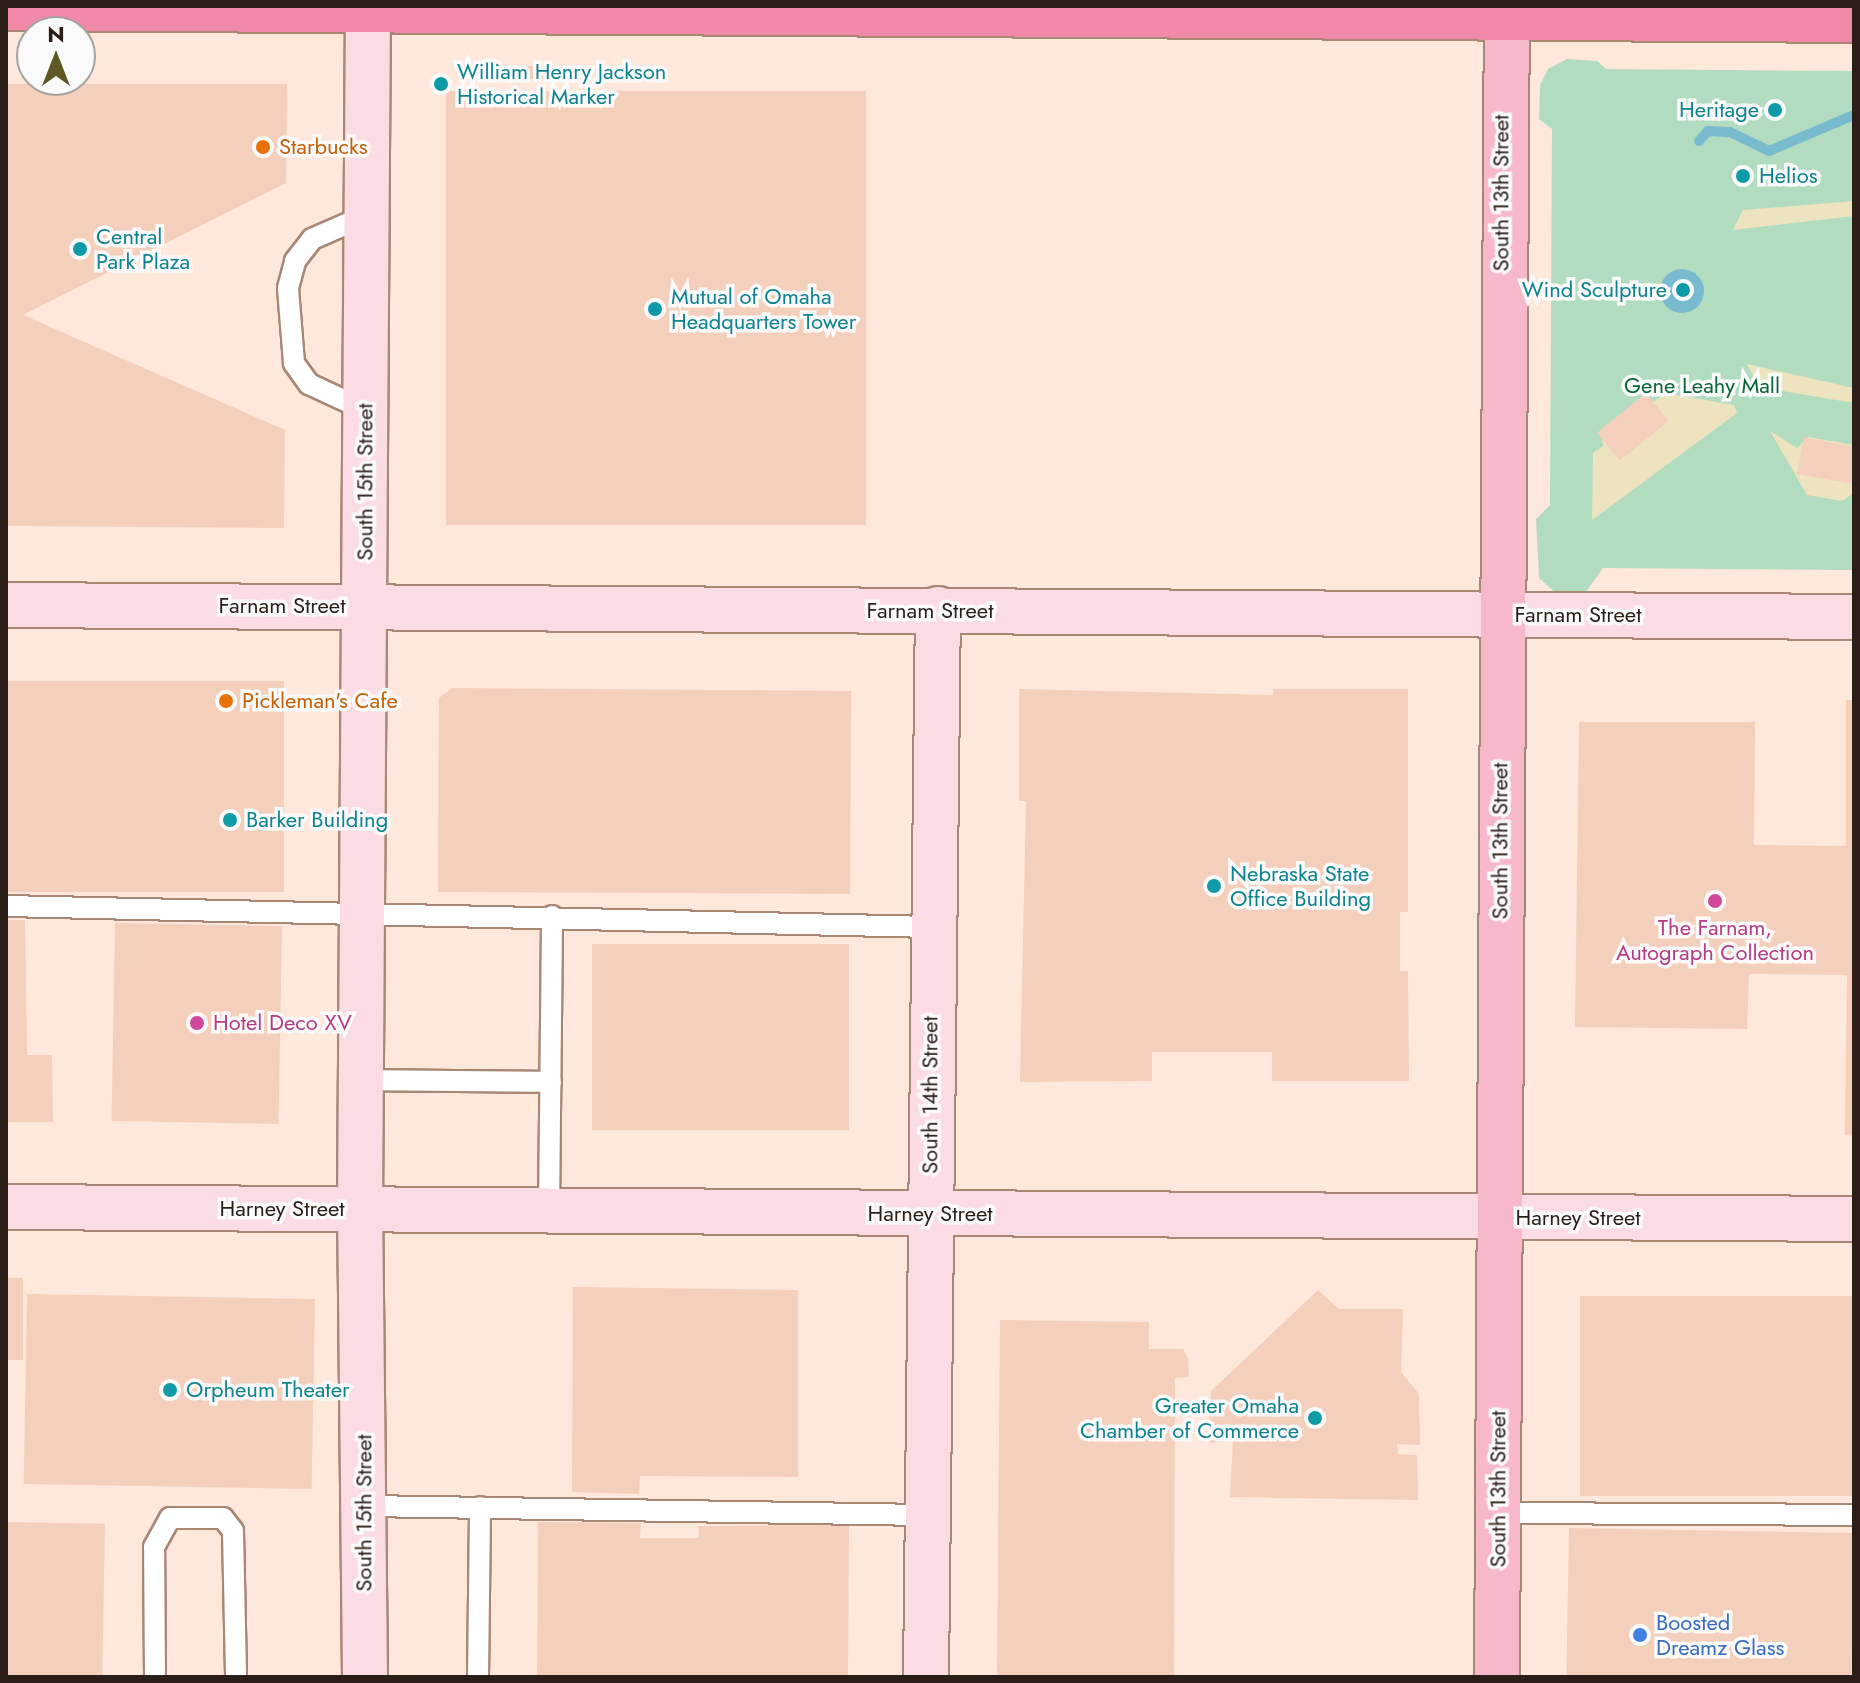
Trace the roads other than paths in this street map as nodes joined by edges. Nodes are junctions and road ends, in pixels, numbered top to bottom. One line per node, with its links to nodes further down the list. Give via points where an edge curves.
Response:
1 (6, 8): 2 (highway)
2 (368, 9): 3 (highway); 6 (main road, South 15th Street)
3 (940, 10): 4 (highway)
4 (1507, 12): 5 (highway); 11 (main road, South 13th Street)
5 (1854, 20)
6 (367, 215): 7 (main road, South 15th Street); 7 (lane, via 312,239 295,261 288,288 294,363 309,384)
7 (365, 410): 9 (main road, South 15th Street)
8 (6, 605): 9 (main road, Farnam Street)
9 (364, 607): 10 (main road, Farnam Street); 14 (main road, South 15th Street)
10 (938, 609): 11 (main road, Farnam Street); 16 (main road, South 14th Street)
11 (1501, 615): 12 (main road, Farnam Street); 23 (main road, South 13th Street)
12 (1854, 617)
13 (6, 906): 14 (lane)
14 (362, 911): 15 (lane); 17 (main road, South 15th Street)
15 (552, 916): 16 (lane); 18 (lane)
16 (931, 927): 22 (main road, South 14th Street)
17 (361, 1080): 18 (lane); 20 (main road, South 15th Street)
18 (551, 1082): 21 (lane)
19 (6, 1207): 20 (main road, Harney Street)
20 (360, 1210): 21 (main road, Harney Street); 25 (main road, South 15th Street)
21 (549, 1211): 22 (main road, Harney Street)
22 (929, 1213): 23 (main road, Harney Street); 28 (main road, South 14th Street)
23 (1499, 1217): 24 (main road, Harney Street); 27 (main road, South 13th Street)
24 (1854, 1219)
25 (365, 1506): 26 (lane); 32 (main road, South 15th Street)
26 (480, 1507): 28 (lane); 33 (lane)
27 (1497, 1513): 29 (lane); 35 (main road, South 13th Street)
28 (927, 1515): 34 (main road, South 14th Street)
29 (1854, 1515)
30 (155, 1677): 31 (lane, via 154,1547 170,1518 223,1518 233,1531)
31 (236, 1677)
32 (365, 1677)
33 (478, 1677)
34 (926, 1677)
35 (1497, 1677)

